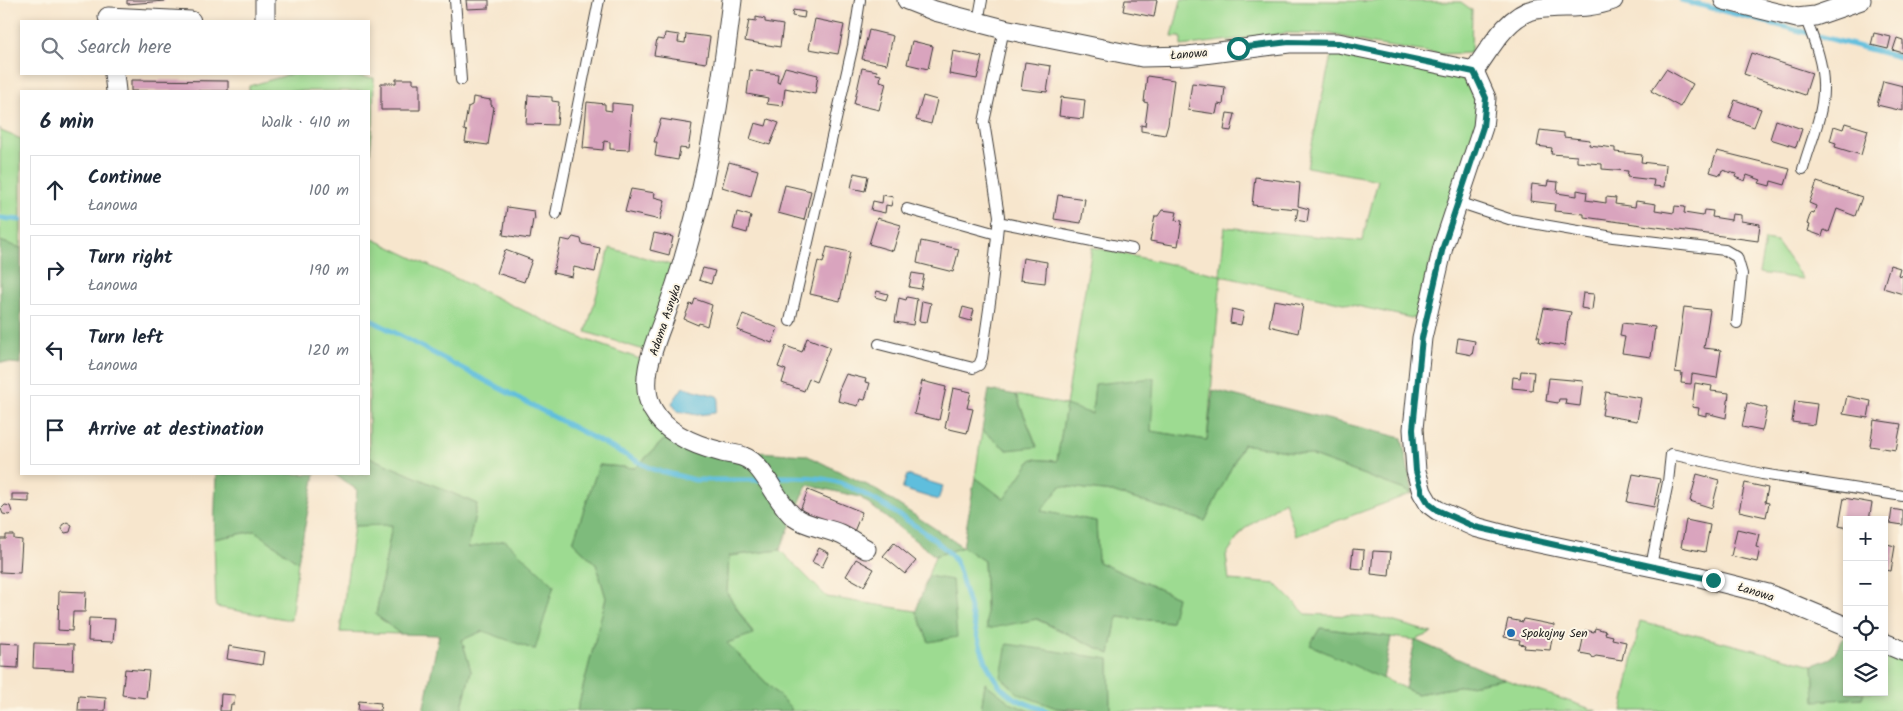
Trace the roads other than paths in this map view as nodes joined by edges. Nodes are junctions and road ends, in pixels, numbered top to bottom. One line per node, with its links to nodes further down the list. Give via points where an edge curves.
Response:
1 (265, 0): 14 (street)
2 (455, 0): 19 (lane)
3 (599, 0): 24 (lane)
4 (732, 0): 32 (street, Adama Asnyka, via 720,105 701,194 680,275 652,353 646,386 652,410 670,430 711,449 746,457 757,466 780,503 796,518 841,534)
5 (860, 0): 28 (lane, via 851,54)
6 (907, 0): 15 (street, Łanowa)
7 (982, 0): 15 (lane)
8 (1613, 0): 17 (street, via 1594,7 1534,10 1511,22)
9 (1724, 0): 12 (street, via 1797,18)
10 (1861, 0): 12 (street)
11 (108, 13): 13 (street)
12 (1805, 17): 21 (lane, via 1815,41 1824,88)
13 (181, 20)
14 (265, 20)
15 (978, 22): 16 (street, Łanowa)
16 (1004, 29): 17 (street, Łanowa, via 1142,57 1188,56 1289,42 1338,43); 25 (lane, via 984,122)
17 (1474, 72): 22 (street, Łanowa, via 1486,98 1483,127)
18 (114, 75): 20 (street)
19 (461, 80)
20 (116, 90)
21 (1803, 169)
22 (1458, 202): 29 (lane, via 1509,219 1613,237 1725,250 1737,257 1742,274); 33 (street, Łanowa, via 1443,247 1422,338 1413,429 1416,471 1422,492 1437,510 1475,527)
23 (907, 209): 26 (lane)
24 (556, 214)
25 (998, 222): 26 (lane); 27 (lane)
26 (997, 234): 30 (lane, via 990,304 982,358 978,365 973,368)
27 (1132, 249)
28 (790, 321)
29 (1737, 324)
30 (879, 344)
31 (1903, 496): 33 (lane, via 1762,474 1672,454)
32 (866, 549)
33 (1651, 566): 34 (street, Łanowa, via 1768,594)
34 (1843, 626)
35 (1888, 645): 36 (street)
36 (1903, 651)

